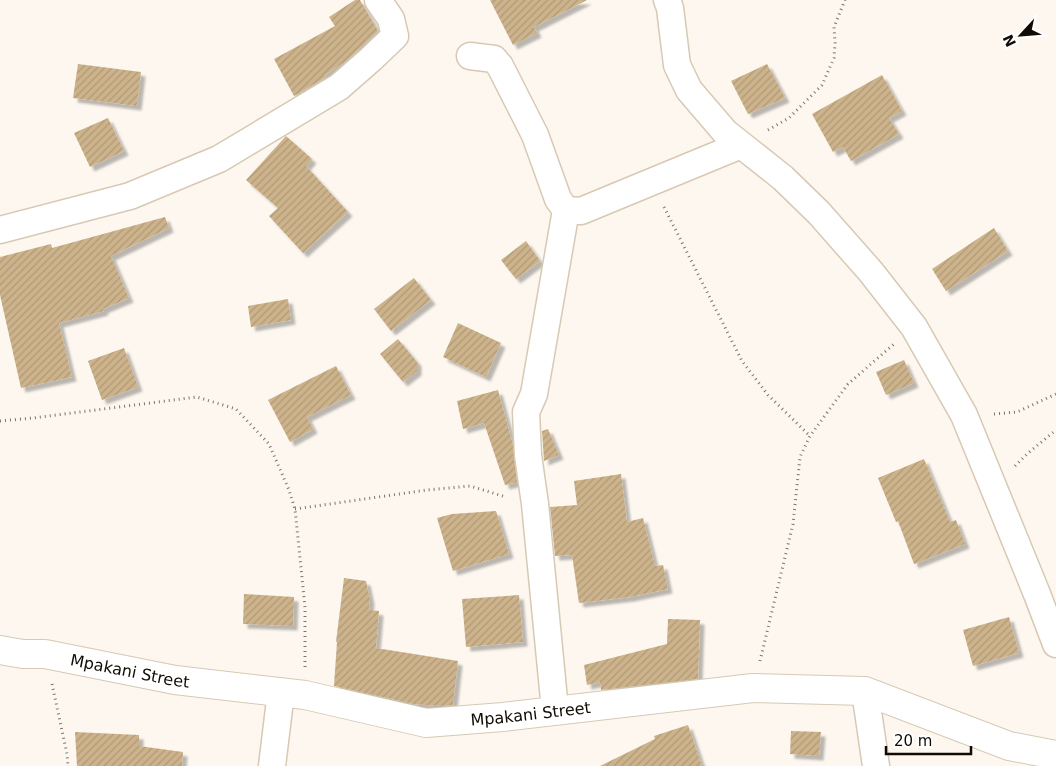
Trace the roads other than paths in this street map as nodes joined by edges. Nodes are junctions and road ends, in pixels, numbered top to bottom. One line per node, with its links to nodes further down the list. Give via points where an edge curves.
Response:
1 (378, 0): 6 (street, via 391,19 395,36 339,87 218,159 178,177 130,196)
2 (667, 0): 4 (street, via 678,65 689,90)
3 (470, 56): 5 (street, via 494,59 500,66 534,135 558,199)
4 (741, 145): 5 (street, via 581,211); 7 (street, via 783,178 819,213 914,327 964,415)
5 (566, 210): 11 (street, via 534,394 526,412)
6 (0, 230)
7 (1056, 644)
8 (0, 650): 10 (street, Mpakani Street, via 45,654 175,680)
9 (865, 691): 11 (street, Mpakani Street, via 754,688); 12 (street, Mpakani Street, via 1009,746); 14 (street)
10 (293, 694): 11 (street, Mpakani Street, via 426,723); 13 (street)
11 (555, 710)
12 (1056, 755)
13 (272, 766)
14 (876, 766)

